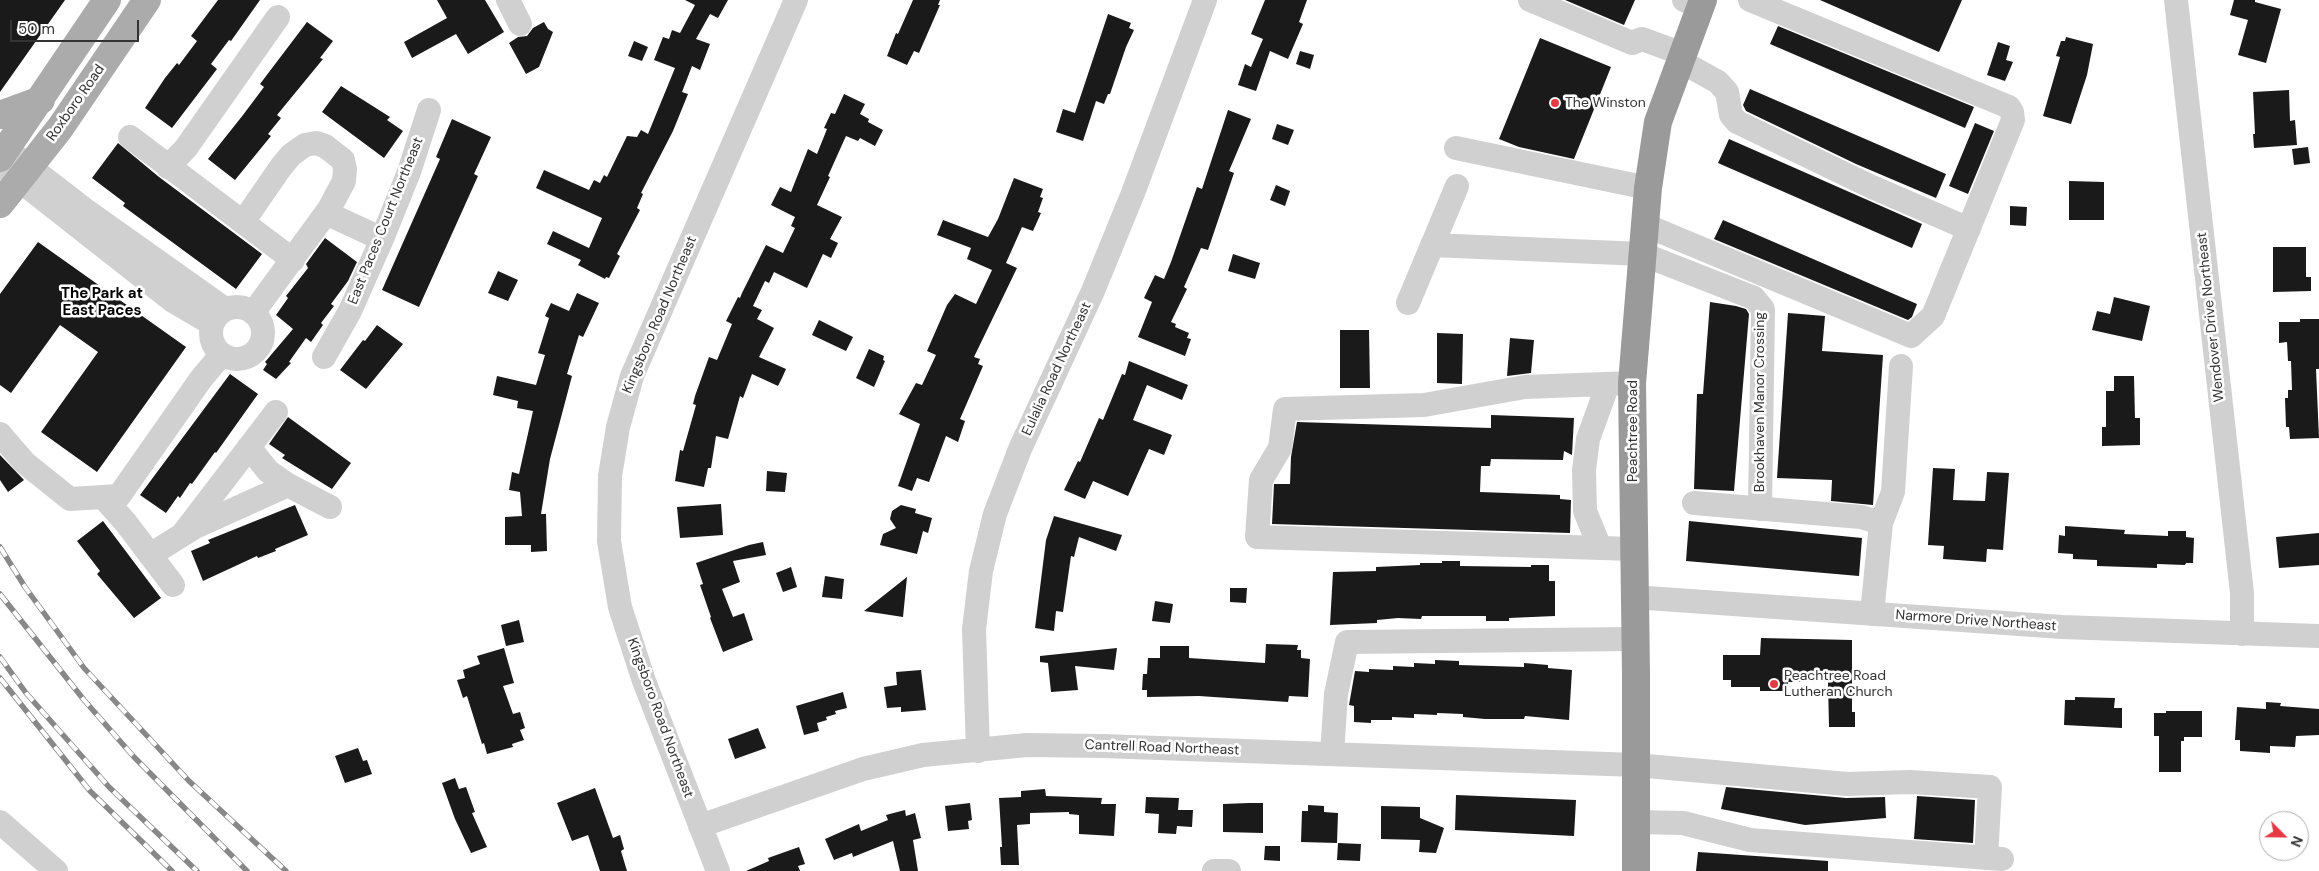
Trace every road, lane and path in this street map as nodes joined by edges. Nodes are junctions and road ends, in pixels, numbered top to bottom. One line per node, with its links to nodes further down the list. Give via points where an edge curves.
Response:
1 (107, 0): 13 (main road, Roxboro Road)
2 (147, 0): 18 (main road, Roxboro Road, via 60,128)
3 (508, 0): 11 (street)
4 (796, 0): 62 (street, Kingsboro Road Northeast, via 632,376 618,427 610,476 609,541 620,606 644,681)
5 (1205, 0): 57 (street, Eulalia Road Northeast, via 1130,202 1020,449 995,514 981,571 974,629)
6 (1530, 0): 12 (street, via 1632,43 1642,39)
7 (1750, 0): 26 (street, via 2009,107 2013,120)
8 (2176, 0): 54 (street, Wendover Drive Northeast, via 2242,593)
9 (1695, 2): 12 (highway, Peachtree Road)
10 (278, 17): 19 (street, via 186,148)
11 (520, 24)
12 (1682, 57): 21 (highway, Peachtree Road, via 1658,122); 26 (street, via 1727,92 1731,115 1736,122)
13 (41, 100): 15 (main road); 18 (main road, Roxboro Road)
14 (429, 110): 27 (street, East Paces Court Northeast)
15 (0, 115)
16 (130, 137): 19 (street)
17 (1456, 148): 21 (street)
18 (9, 160): 22 (main road, Roxboro Road); 33 (street)
19 (168, 167): 24 (street)
20 (1458, 186): 28 (street)
21 (1648, 188): 25 (highway, Peachtree Road)
22 (0, 204)
23 (326, 213): 24 (street, via 344,181 345,169 343,160 316,143 305,145 291,154); 27 (street); 30 (street)
24 (243, 222): 30 (street)
25 (1645, 225): 26 (street, via 1911,336 1933,316); 29 (highway, Peachtree Road)
26 (1969, 229)
27 (382, 239): 35 (street, East Paces Court Northeast, via 350,311)
28 (1432, 245): 29 (street, Brookhaven Manor Crossing); 31 (street)
29 (1642, 254): 37 (highway, Peachtree Road); 45 (street, Brookhaven Manor Crossing, via 1754,298 1763,309)
30 (293, 260): 32 (street)
31 (1408, 303)
32 (253, 313): 33 (street, via 237,306); 34 (street, via 260,318 263,330 262,341 255,353 242,360)
33 (218, 316): 34 (street, via 210,332 212,344)
34 (221, 355): 42 (street, via 120,496)
35 (324, 357)
36 (1901, 366): 46 (street, via 1893,492)
37 (1620, 384): 48 (street, via 1588,439 1584,470 1585,511); 48 (street, via 1525,386 1424,405 1285,409 1280,448 1261,480 1257,537); 49 (highway, Peachtree Road)
38 (276, 412): 40 (street)
39 (0, 434): 42 (street, via 25,463 70,499)
40 (249, 447): 41 (street, via 268,471); 47 (street)
41 (288, 485): 44 (street); 47 (street)
42 (103, 497): 50 (street)
43 (1694, 503): 45 (street)
44 (330, 507)
45 (1760, 509): 46 (street, via 1861,517)
46 (1881, 522): 53 (street)
47 (182, 535): 50 (street)
48 (1600, 548): 49 (street)
49 (1633, 549): 52 (highway, Peachtree Road)
50 (150, 555): 51 (street)
51 (173, 585)
52 (1633, 597): 53 (street, Narmore Drive Northeast); 56 (highway, Peachtree Road)
53 (1872, 614): 54 (street, Narmore Drive Northeast, via 1978,629)
54 (2242, 634): 55 (street, Narmore Drive Northeast)
55 (2319, 636)
56 (1635, 639): 58 (street, via 1347,642 1336,694); 59 (highway, Peachtree Road)
57 (978, 751): 58 (street, Cantrell Road Northeast, via 1028,745); 62 (street, Cantrell Road Northeast, via 923,755 863,769)
58 (1332, 754): 59 (street, Cantrell Road Northeast)
59 (1636, 765): 61 (highway, Peachtree Road); 61 (street, Cantrell Road Northeast, via 1847,784 1910,782 1990,787 1994,859 1750,840 1683,823)
60 (0, 822): 63 (street)
61 (1635, 822): 67 (highway, Peachtree Road)
62 (700, 826): 64 (street, Kingsboro Road Northeast)
63 (56, 871)
64 (718, 871)
65 (1214, 871): 66 (street)
66 (1229, 871)
67 (1636, 871)

